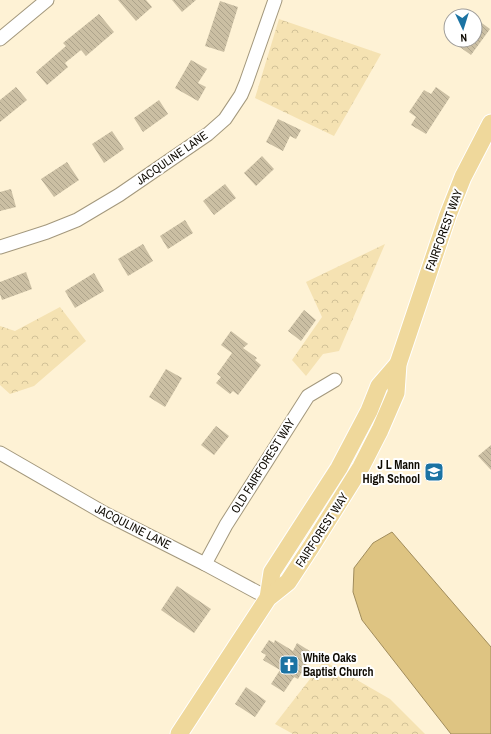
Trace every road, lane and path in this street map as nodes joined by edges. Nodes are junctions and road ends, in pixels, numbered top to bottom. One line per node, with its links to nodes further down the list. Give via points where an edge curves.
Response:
1 (47, 0): 3 (street)
2 (275, 0): 5 (street, JACQULINE LANE, via 243,89 225,119 197,142 77,220)
3 (0, 39)
4 (491, 123): 9 (main road, FAIRFOREST WAY, via 463,177 398,364 379,386 339,468 272,572)
5 (0, 248)
6 (335, 380): 8 (street, OLD FAIRFOREST WAY, via 308,396 226,525)
7 (0, 453): 8 (street, JACQULINE LANE, via 104,513)
8 (206, 564): 9 (street, JACQULINE LANE)
9 (268, 598): 10 (main road, FAIRFOREST WAY)
10 (179, 734)

